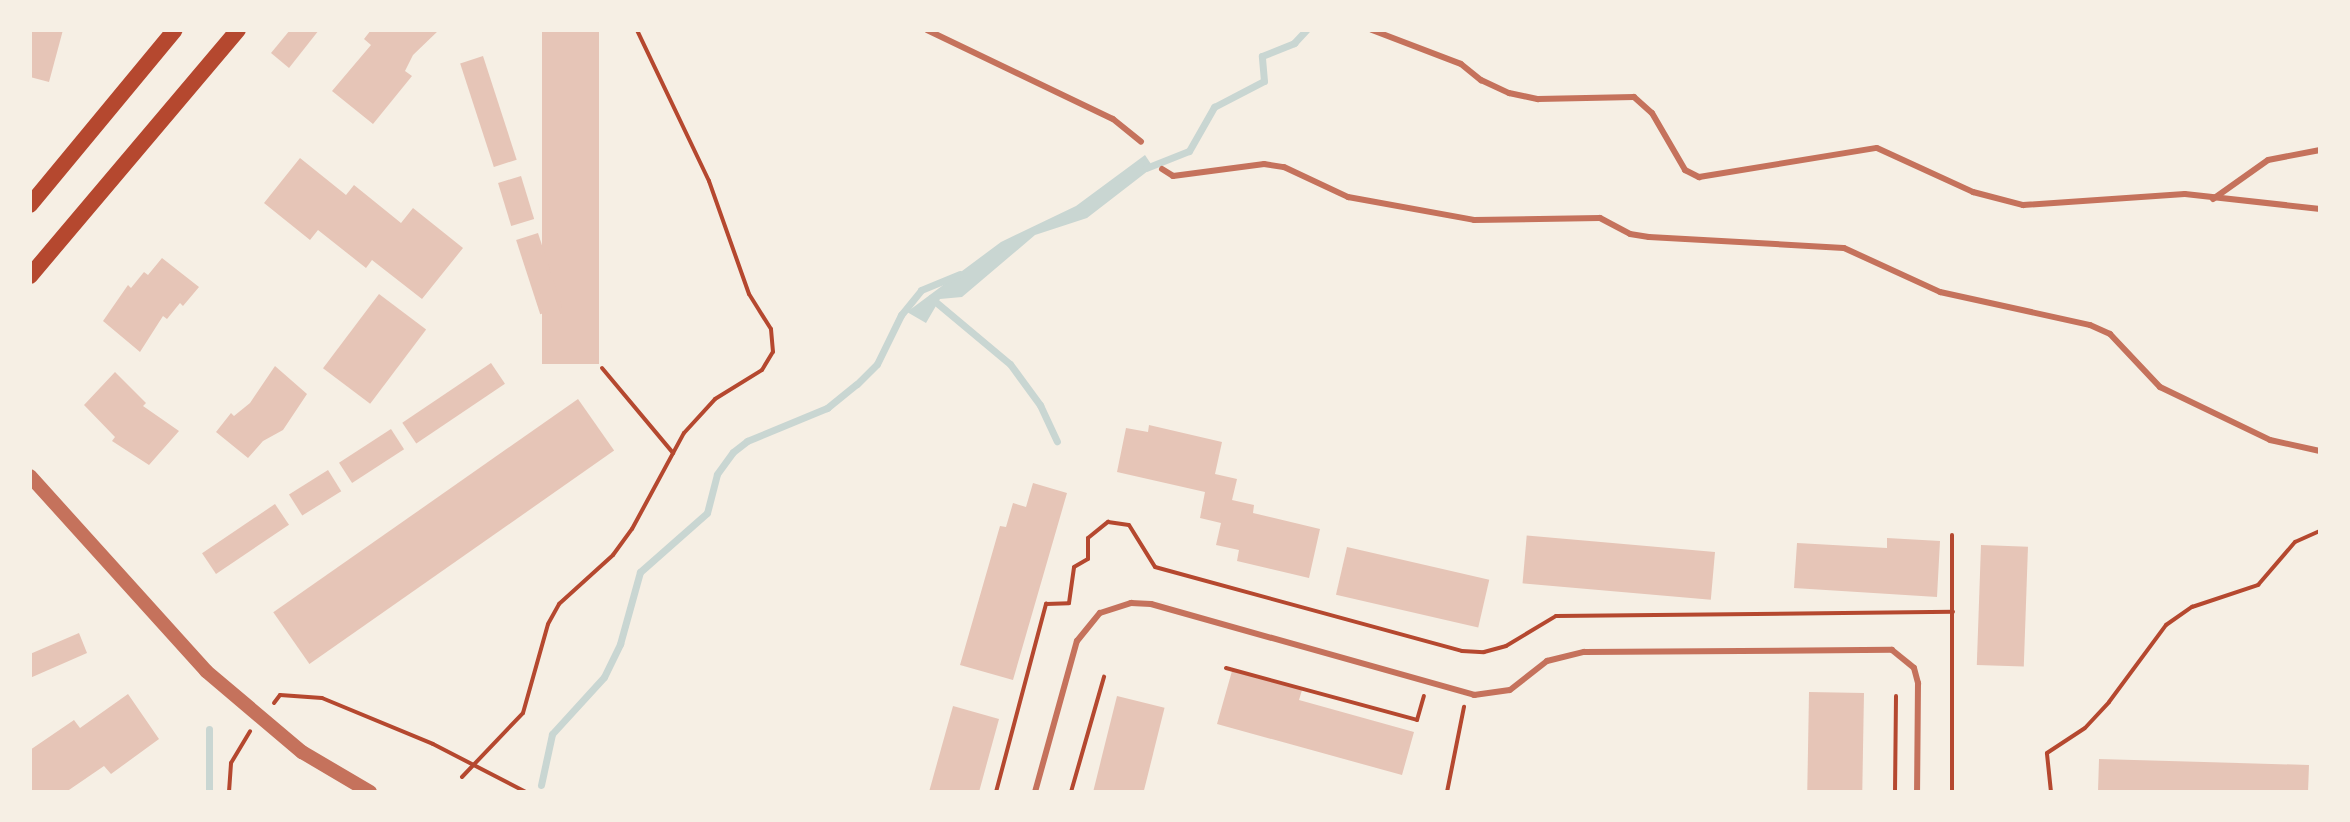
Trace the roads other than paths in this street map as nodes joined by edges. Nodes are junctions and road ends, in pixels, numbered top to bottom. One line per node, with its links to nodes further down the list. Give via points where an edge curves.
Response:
1 (175, 30): 9 (main road)
2 (238, 30): 11 (main road)
3 (927, 30): 5 (lane, via 1113,119)
4 (1372, 30): 8 (lane, via 1461,64 1509,93 1538,99 1634,97 1652,113 1685,170 1699,177 1877,148 1973,192 2023,205 2162,195)
5 (1141, 142)
6 (2320, 150): 8 (lane, via 2268,160)
7 (1162, 169): 12 (lane, via 1173,176 1264,164 1284,167 1348,197 1474,220 1600,218 1630,234 1649,237 1844,248 1940,292 2090,325 2110,334 2160,387 2270,440)
8 (2213, 199): 10 (lane)
9 (30, 205)
10 (2320, 209)
11 (30, 276)
12 (2320, 451)
13 (30, 476): 14 (street, via 164,628 260,719 302,752)
14 (370, 792)
15 (1035, 792): 16 (lane, via 1077,641 1087,625 1112,608 1151,604 1466,693 1510,690 1547,661 1584,652 1892,650 1914,668 1918,683)
16 (1917, 792)

